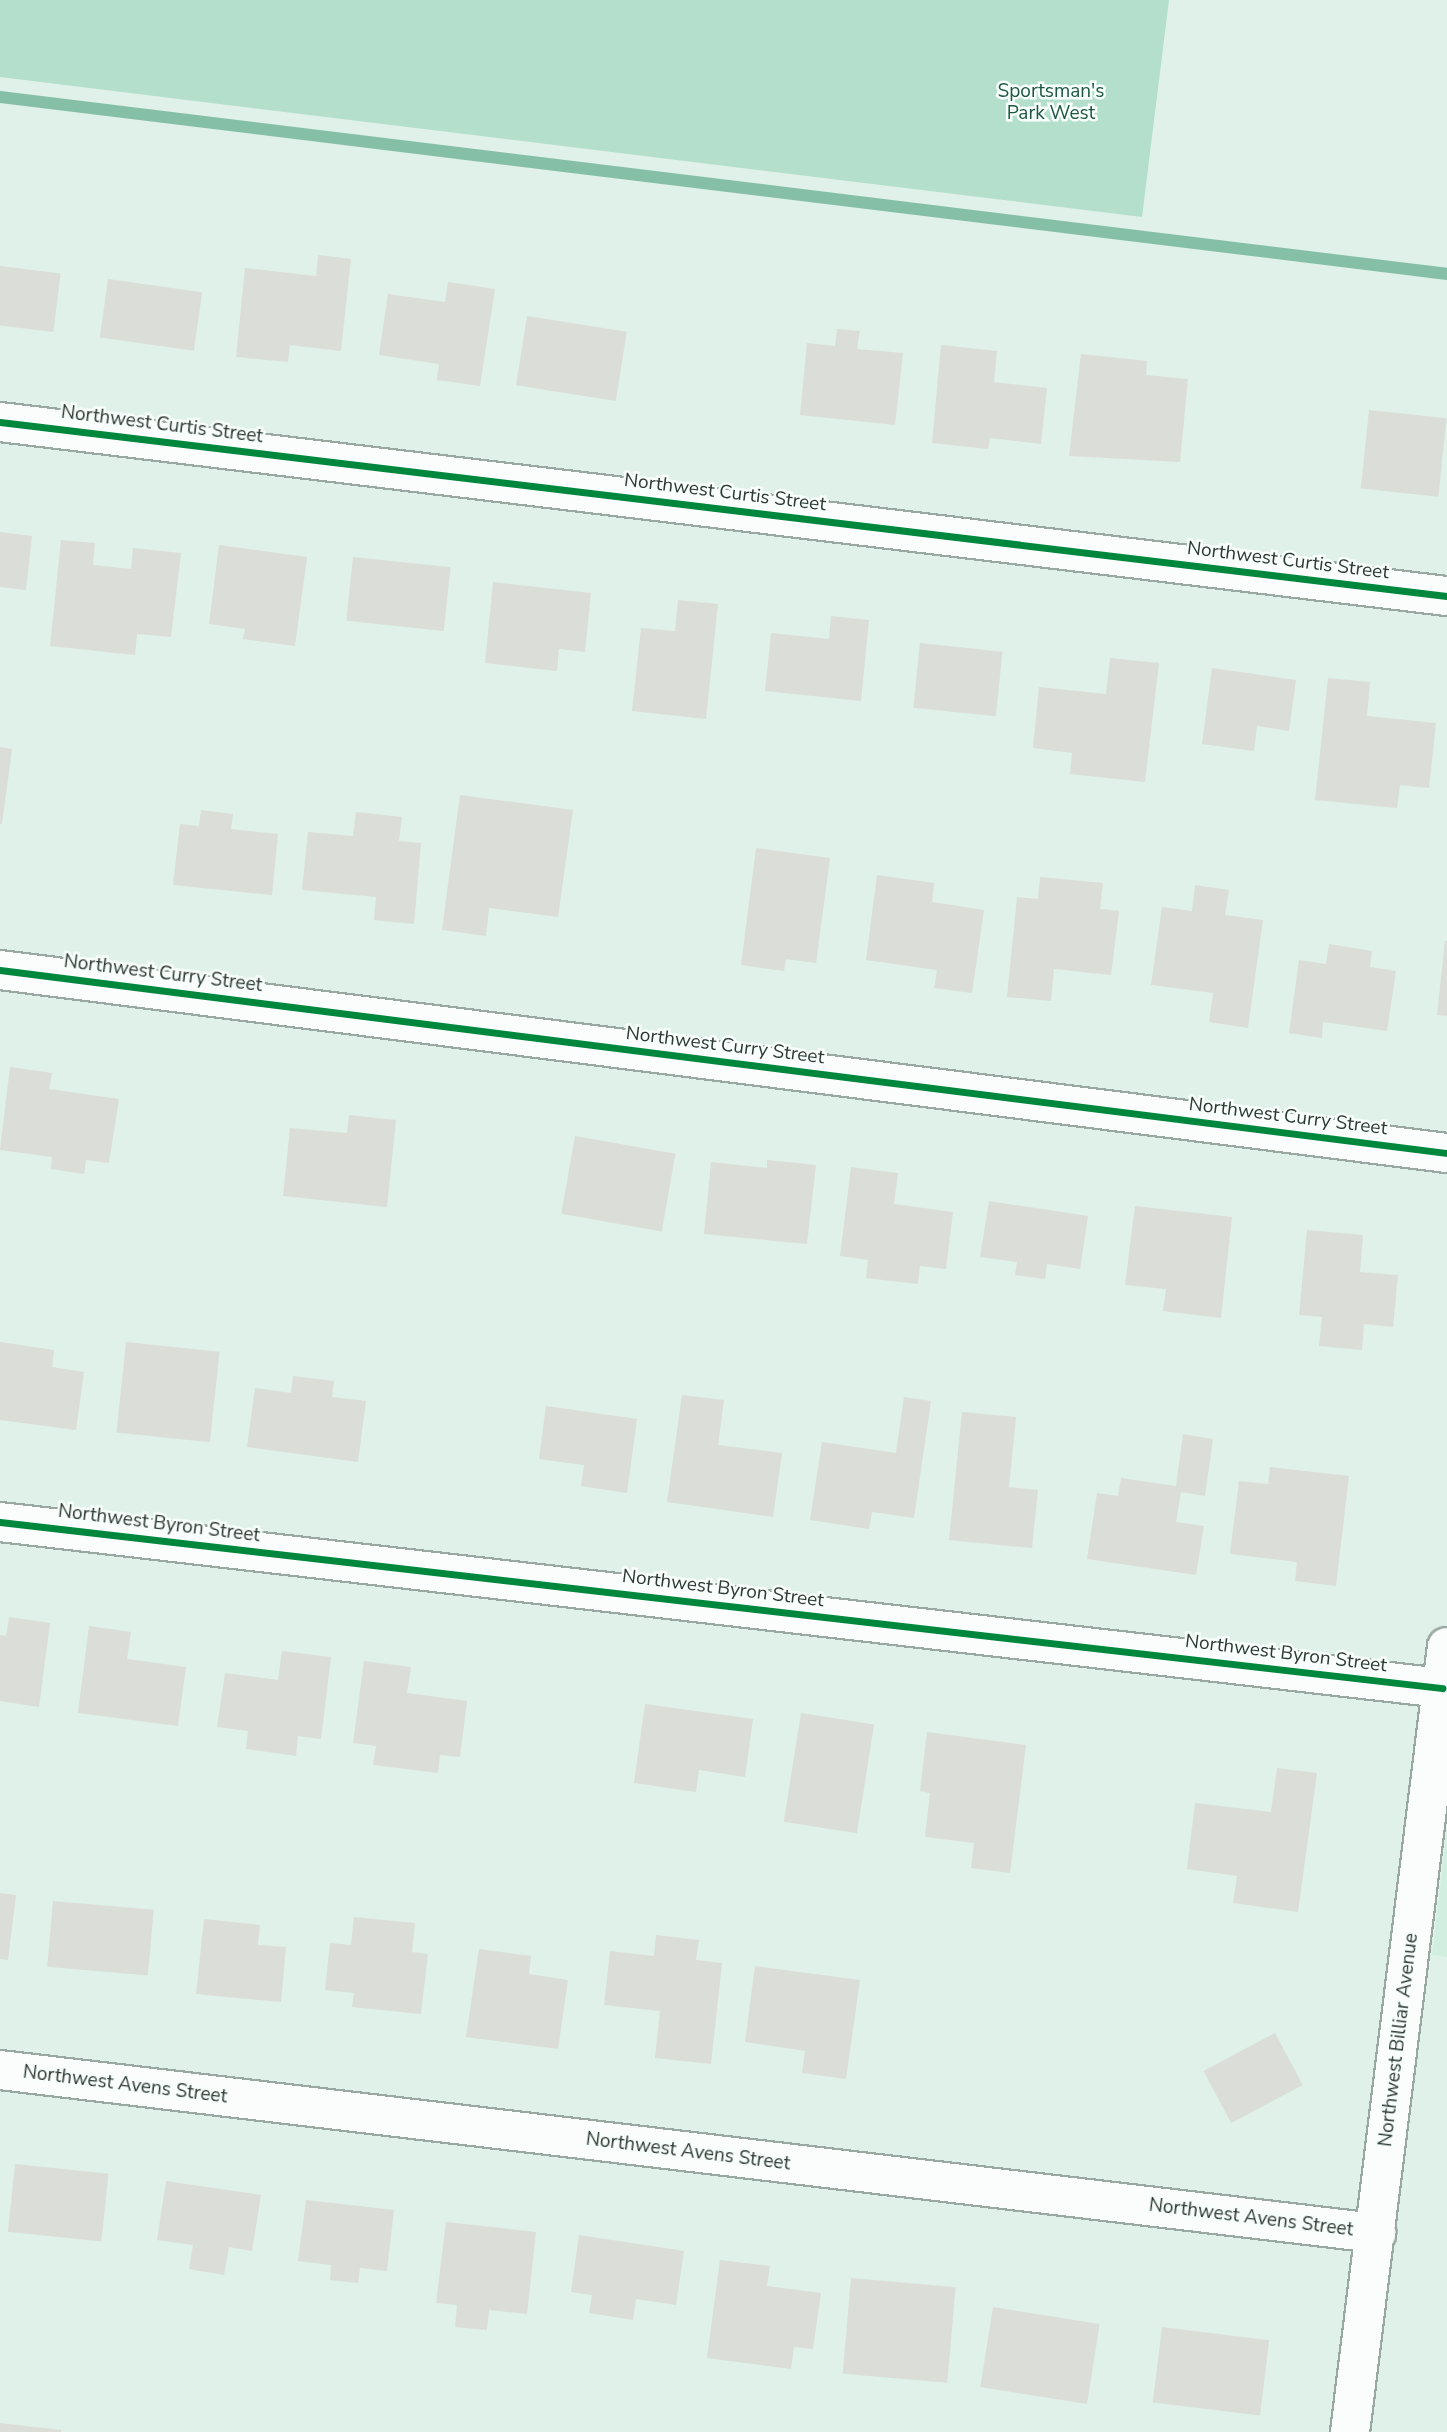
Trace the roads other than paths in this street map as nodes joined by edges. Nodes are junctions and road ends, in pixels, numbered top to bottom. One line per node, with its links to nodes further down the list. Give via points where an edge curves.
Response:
1 (0, 422): 2 (street, Northwest Curtis Street)
2 (1447, 596)
3 (0, 970): 4 (street, Northwest Curry Street)
4 (1447, 1153)
5 (0, 1522): 7 (street, Northwest Byron Street)
6 (1447, 1647): 7 (street, Northwest Billiar Avenue)
7 (1441, 1688): 9 (street, Northwest Billiar Avenue)
8 (0, 2070): 9 (street, Northwest Avens Street)
9 (1376, 2233): 10 (street, Northwest Billiar Avenue)
10 (1350, 2432)

